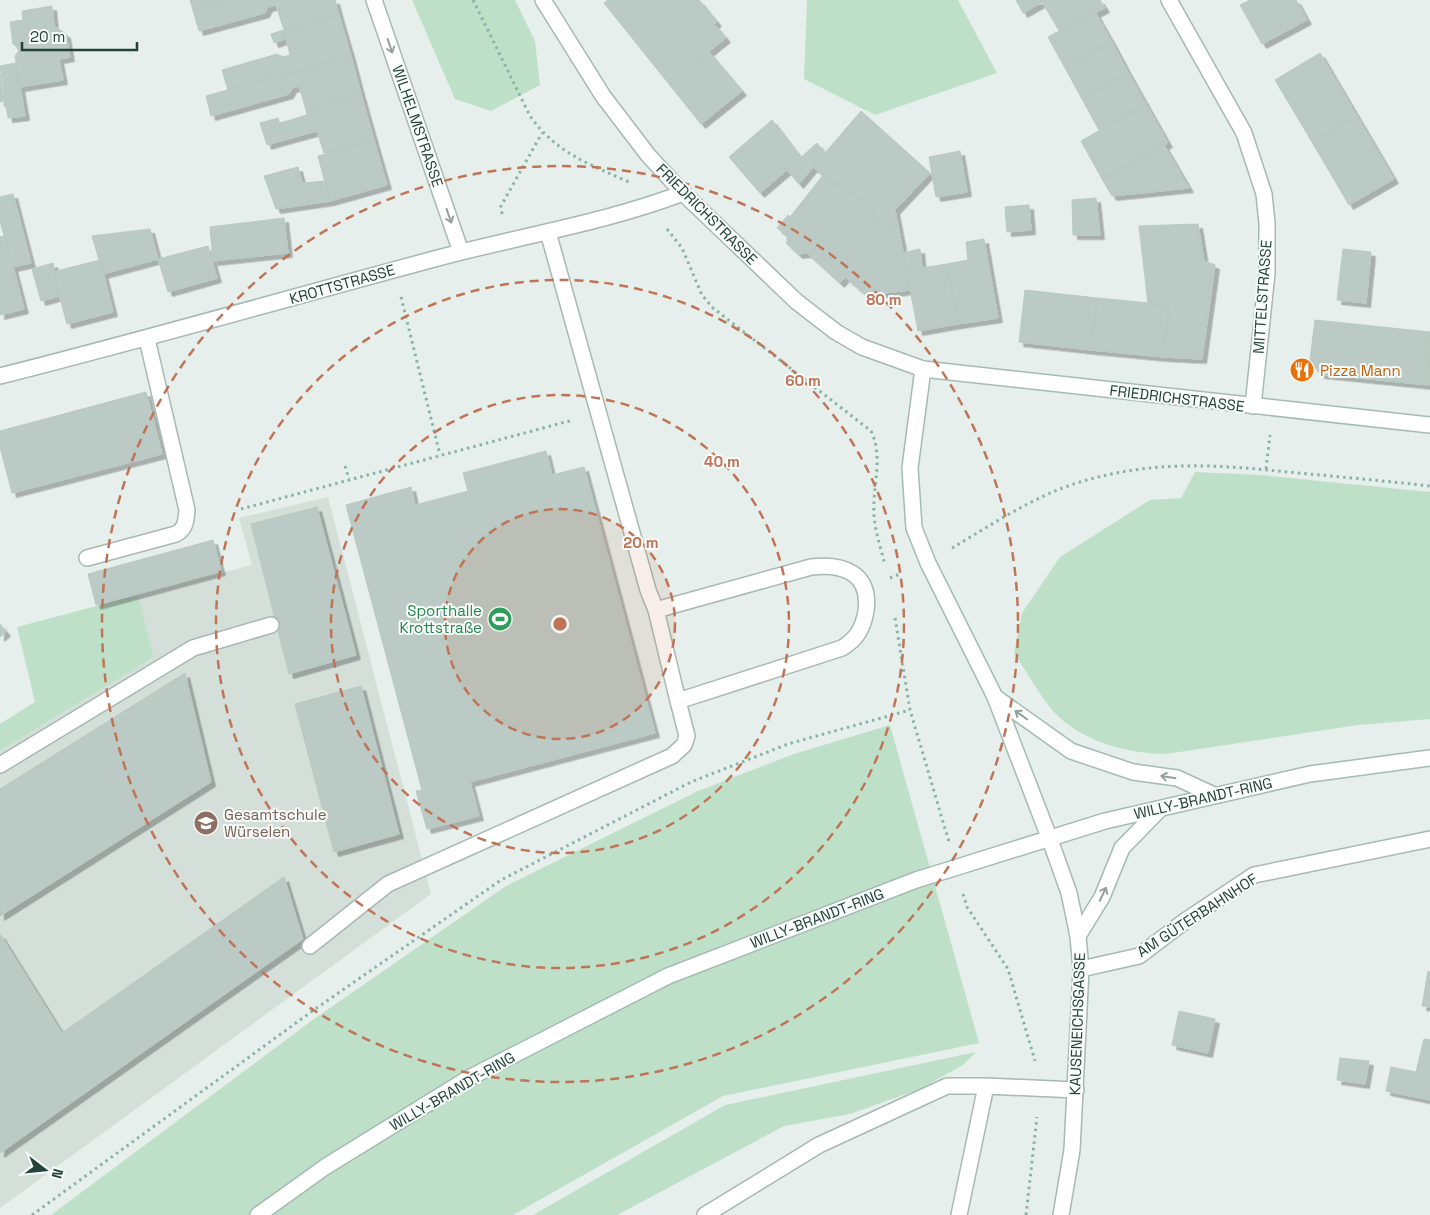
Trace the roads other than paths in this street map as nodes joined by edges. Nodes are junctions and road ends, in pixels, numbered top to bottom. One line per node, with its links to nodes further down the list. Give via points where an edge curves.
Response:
1 (374, 0): 6 (street, WILHELMSTRASSE, one-way to 6)
2 (543, 0): 4 (street, FRIEDRICHSTRASSE, via 603,96 648,155)
3 (1168, 0): 10 (street, MITTELSTRASSE, via 1244,132 1264,194 1267,274)
4 (683, 193): 5 (street, KROTTSTRASSE, via 650,206); 8 (street, FRIEDRICHSTRASSE, via 797,302 836,332 862,347)
5 (548, 232): 6 (street, KROTTSTRASSE); 13 (street)
6 (461, 252): 7 (street, KROTTSTRASSE)
7 (147, 339): 9 (street, KROTTSTRASSE); 12 (street, via 187,510 186,520 176,534)
8 (923, 369): 10 (street, FRIEDRICHSTRASSE); 15 (street, via 910,468 914,528 928,563)
9 (0, 376)
10 (1253, 406): 11 (street, FRIEDRICHSTRASSE)
11 (1430, 425)
12 (87, 558)
13 (656, 610): 16 (street); 16 (street, via 818,566 841,568 854,574 865,586 867,599 863,626 856,637 842,648)
14 (271, 625): 18 (street, via 193,648)
15 (995, 697): 19 (street, one-way to 15, via 1176,778 1133,772 1071,751); 21 (street)
16 (678, 701): 24 (street, via 687,736 684,745 672,756 388,884)
17 (1430, 758): 19 (street, WILLY-BRANDT-RING, via 1310,774)
18 (0, 765)
19 (1214, 794): 20 (street, WILLY-BRANDT-RING)
20 (1162, 808): 21 (street, WILLY-BRANDT-RING); 23 (street, one-way to 20, via 1102,897 1122,848)
21 (1049, 837): 23 (street, KAUSENEICHSGASSE, via 1069,893); 28 (street, WILLY-BRANDT-RING, via 916,880 668,976 469,1078 325,1167)
22 (1430, 839): 25 (street, AM GÜTERBAHNHOF, via 1254,875 1139,956)
23 (1078, 936): 25 (street, KAUSENEICHSGASSE)
24 (310, 946)
25 (1081, 969): 27 (street, KAUSENEICHSGASSE)
26 (986, 1086): 27 (street); 29 (street, via 947,1086 847,1131); 30 (street)
27 (1076, 1090): 31 (street, KAUSENEICHSGASSE, via 1072,1150)
28 (258, 1215)
29 (705, 1215)
30 (959, 1215)
31 (1061, 1215)

